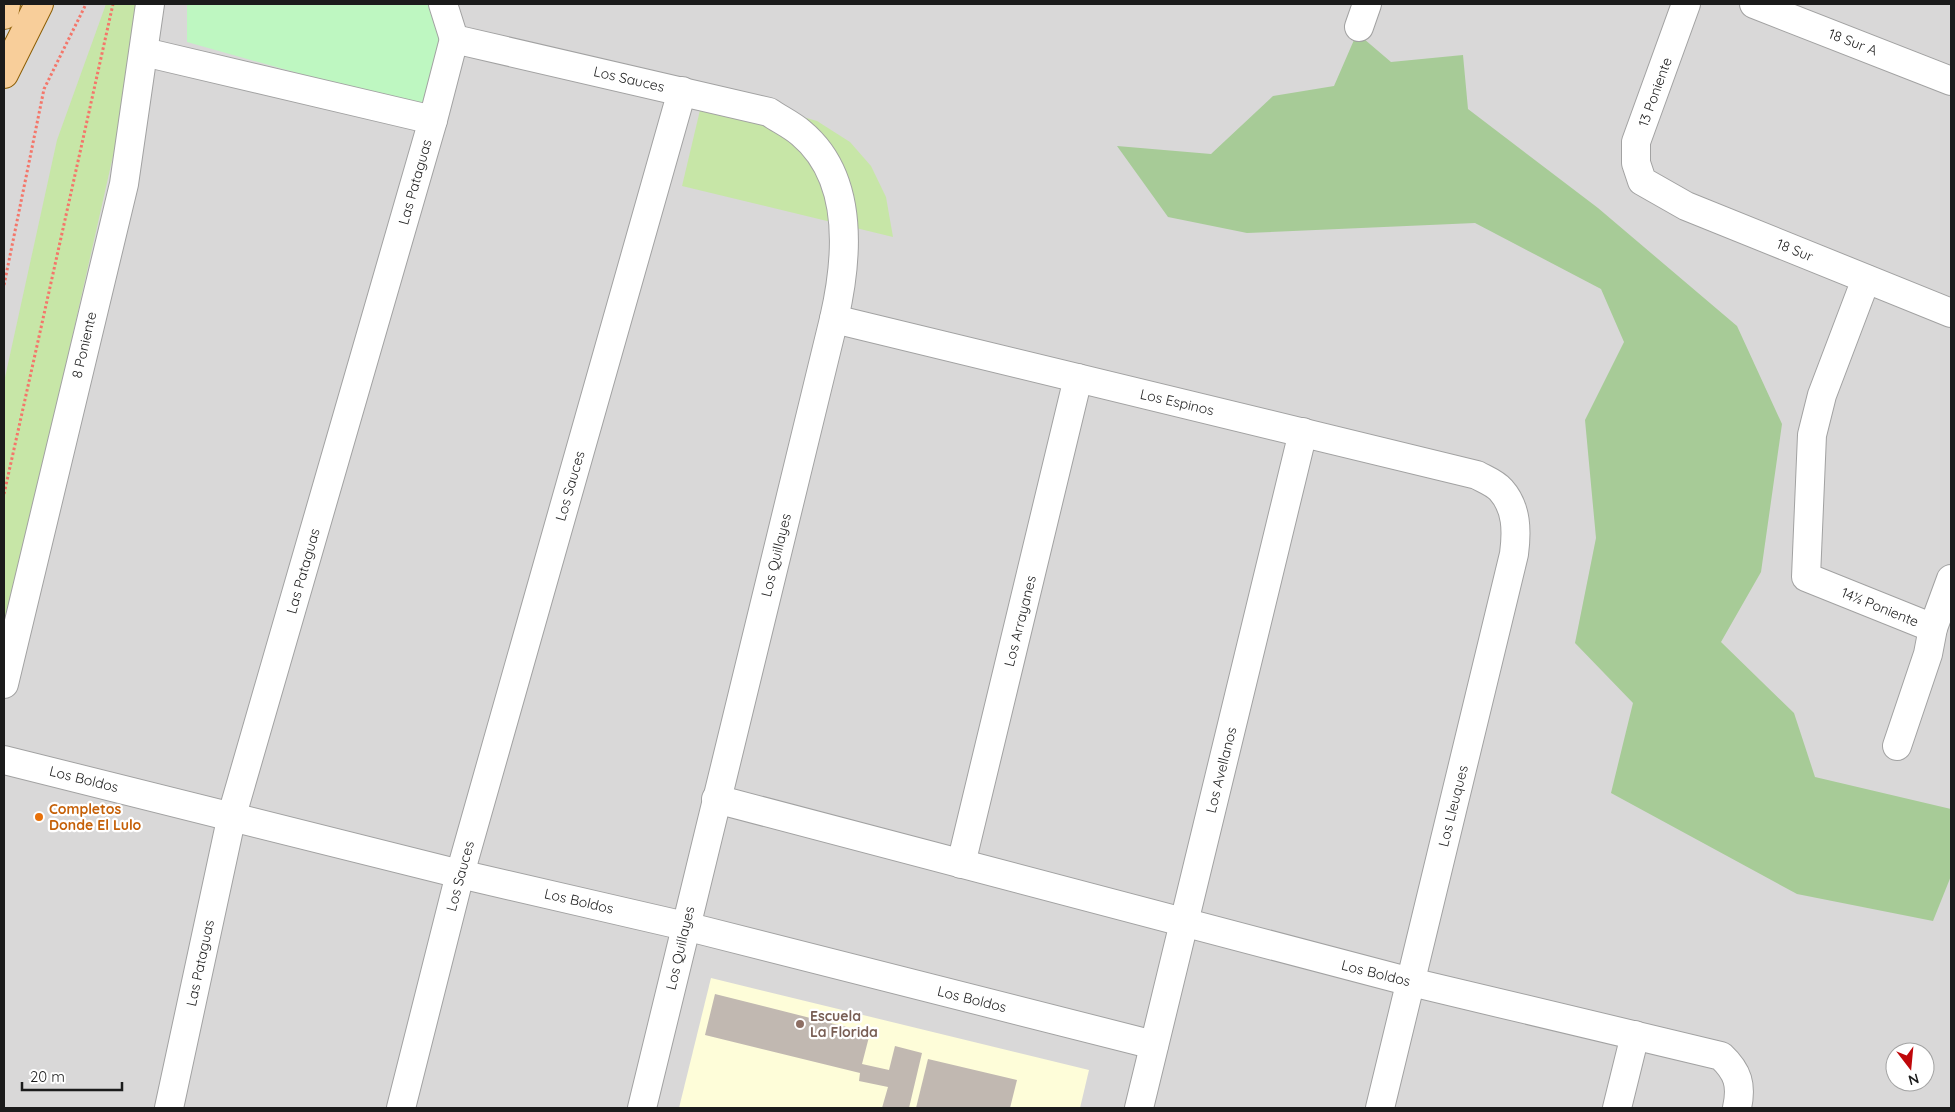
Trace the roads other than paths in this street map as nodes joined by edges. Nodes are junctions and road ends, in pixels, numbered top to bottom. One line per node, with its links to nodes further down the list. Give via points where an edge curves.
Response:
1 (6, 4): 7 (main road)
2 (39, 4): 10 (main road)
3 (150, 4): 9 (street, 8 Poniente)
4 (443, 4): 8 (street)
5 (1686, 4): 14 (street, 13 Poniente, via 1636,142 1636,163)
6 (1754, 4): 11 (street, 18 Sur A)
7 (4, 15)
8 (454, 39): 12 (street, Los Sauces); 13 (street, Las Pataguas)
9 (144, 52): 13 (street); 23 (street, 8 Poniente, via 124,184)
10 (4, 74)
11 (1951, 81)
12 (682, 91): 17 (street, Los Quillayes, via 769,112 801,133 822,157 837,189 844,228 841,291); 29 (street, Los Sauces)
13 (434, 120): 27 (street, Las Pataguas)
14 (1642, 181): 15 (street, 18 Sur, via 1686,206)
15 (1866, 279): 16 (street, 18 Sur); 22 (street, 14½ Poniente, via 1822,396 1812,436 1806,577)
16 (1951, 313)
17 (834, 319): 18 (street, Los Espinos); 26 (street, Los Quillayes)
18 (1078, 378): 19 (street, Los Espinos); 28 (street, Los Arrayanes)
19 (1303, 432): 20 (street, Los Espinos, via 1476,475 1500,488); 30 (street, Los Avellanos)
20 (1510, 503): 32 (street, Los Lleuques, via 1517,528 1514,554)
21 (1951, 579): 22 (street, 14½ Poniente)
22 (1932, 628): 24 (street, via 1928,654)
23 (4, 684)
24 (1897, 746)
25 (4, 760): 27 (street, Los Boldos)
26 (716, 799): 28 (street, Los Boldos); 31 (street, Los Quillayes)
27 (232, 815): 29 (street, Los Boldos); 35 (street, Las Pataguas)
28 (961, 864): 30 (street, Los Boldos)
29 (460, 874): 31 (street, Los Boldos); 36 (street, Los Sauces)
30 (1184, 924): 32 (street, Los Boldos); 34 (street, Los Avellanos)
31 (685, 926): 34 (street, Los Boldos); 37 (street, Los Quillayes)
32 (1410, 982): 33 (street, Los Boldos); 39 (street, Los Lleuques)
33 (1635, 1036): 40 (street); 41 (street, Los Boldos, via 1721,1056 1734,1068 1740,1095)
34 (1154, 1045): 38 (street, Los Avellanos)
35 (169, 1108)
36 (401, 1108)
37 (642, 1108)
38 (1139, 1108)
39 (1380, 1108)
40 (1618, 1108)
41 (1737, 1108)

